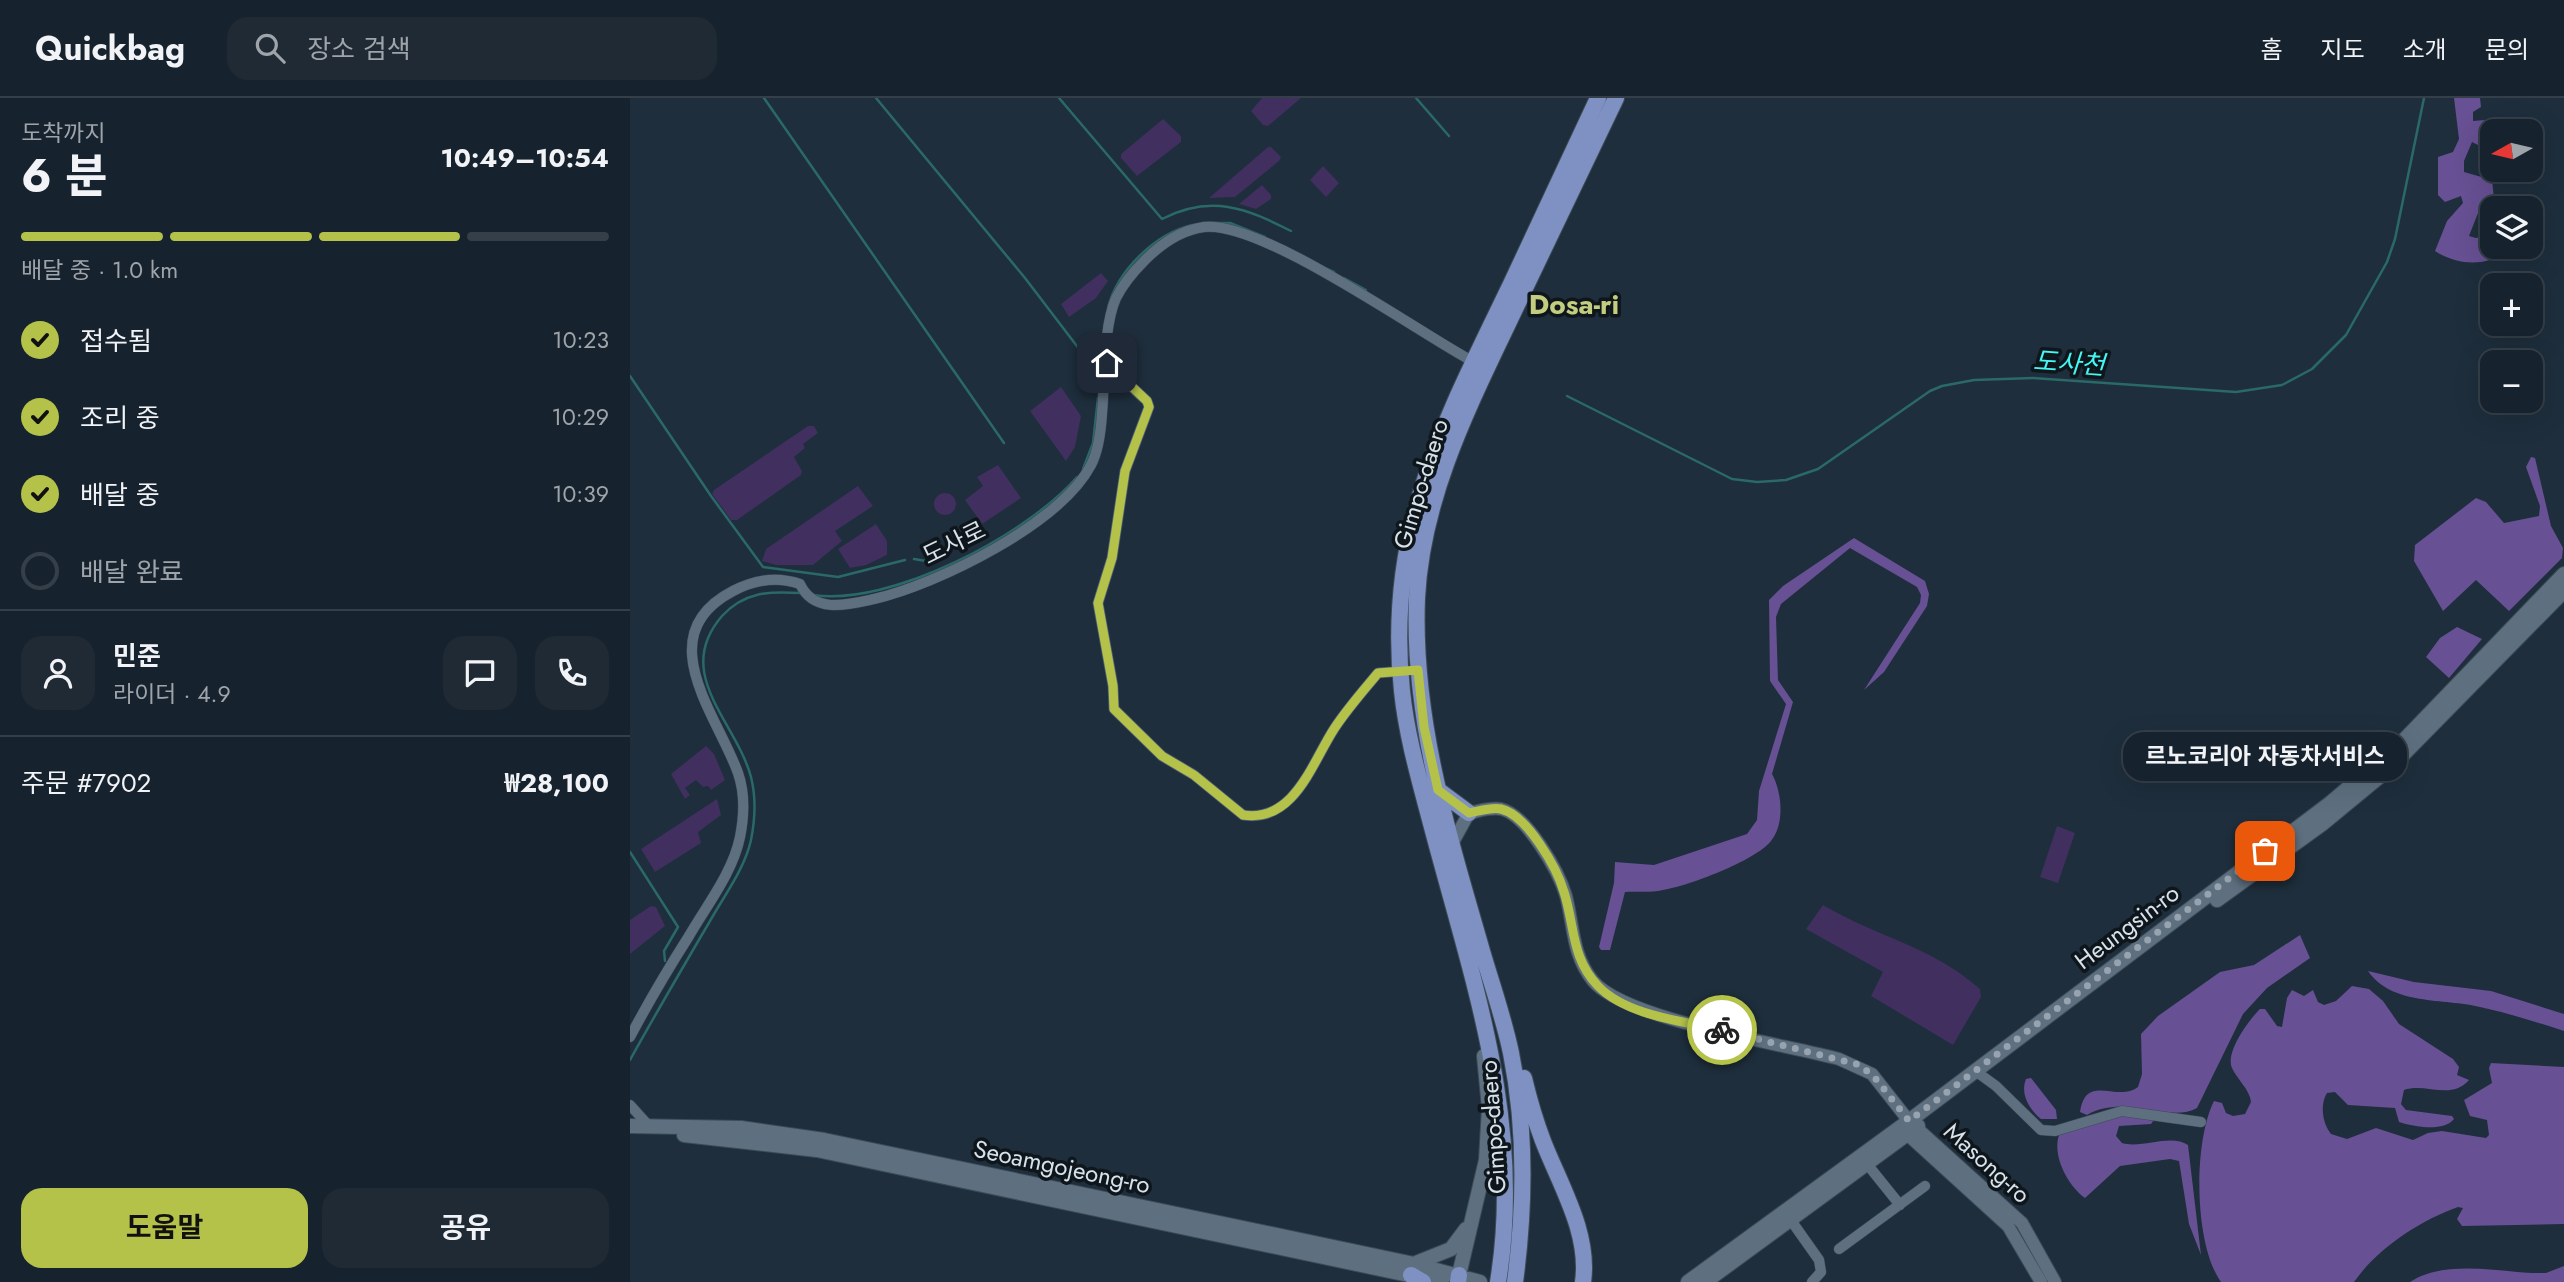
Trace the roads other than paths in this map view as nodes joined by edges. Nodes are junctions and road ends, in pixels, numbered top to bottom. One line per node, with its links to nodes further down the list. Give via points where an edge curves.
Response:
1 (1598, 98): 3 (main road, Gimpo-daero)
2 (1616, 98): 7 (main road, Gimpo-daero, via 1451,450 1421,563)
3 (1472, 361): 4 (street, 도사로, via 1338,281 1242,233 1216,227 1176,236 1135,270 1116,298); 8 (main road, Gimpo-daero, via 1438,437 1412,523 1401,593)
4 (1107, 363): 8 (street, via 1149,407 1125,471 1112,558 1098,603 1116,713 1162,756 1252,817 1281,808 1288,801 1339,722 1378,673); 14 (street, 도사로, via 1093,463 1073,489 1018,534 950,570 878,598 820,604 808,599 800,584 773,580 729,593 705,617 694,636 695,676 739,774 741,834 727,869)
5 (2564, 574): 15 (main road, Heungsin-ro, via 2437,709 2369,771)
6 (2564, 591): 15 (main road, Heungsin-ro, via 2409,750 2322,824)
7 (1418, 670): 8 (street); 9 (main road, Gimpo-daero)
8 (1401, 671): 13 (main road, Gimpo-daero, via 1410,740)
9 (1438, 790): 10 (main road); 11 (main road, Gimpo-daero)
10 (1469, 813): 11 (street); 20 (street, via 1506,811 1531,833 1562,884 1580,961 1610,996 1649,1012 1860,1065 1877,1080)
11 (1453, 842): 12 (main road, Gimpo-daero)
12 (1494, 992): 31 (main road, Gimpo-daero, via 1511,1052 1519,1105 1523,1172); 32 (main road, via 1516,1040 1542,1139 1579,1231)
13 (1479, 999): 25 (main road, via 1489,1108 1486,1160); 30 (main road, Gimpo-daero, via 1497,1076 1505,1147)
14 (630, 1037)
15 (1978, 1072): 17 (street, via 2041,1130 2055,1131 2122,1111); 20 (main road, Heungsin-ro)
16 (630, 1105): 18 (street)
17 (2201, 1122)
18 (648, 1125): 19 (main road, Seoamgojeong-ro); 28 (main road, Seoamgojeong-ro, via 741,1128 824,1140)
19 (630, 1126)
20 (1911, 1128): 22 (main road, Heungsin-ro); 35 (main road, Heungsin-ro); 38 (street, Masong-ro, via 2008,1226); 39 (street, Masong-ro, via 2022,1223)
21 (630, 1134): 28 (main road, Seoamgojeong-ro, via 784,1144)
22 (1867, 1164): 24 (street); 26 (main road, Heungsin-ro)
23 (1925, 1186): 24 (street)
24 (1900, 1205): 27 (street)
25 (1472, 1218): 28 (main road, via 1451,1249); 29 (main road)
26 (1790, 1219): 36 (main road, Heungsin-ro); 37 (street, via 1819,1260 1821,1272)
27 (1839, 1249)
28 (1416, 1274): 29 (main road, Seoamgojeong-ro); 33 (main road, Seoamgojeong-ro)
29 (1458, 1279): 34 (main road, Seoamgojeong-ro)
30 (1499, 1279)
31 (1515, 1281)
32 (1584, 1281)
33 (1442, 1282)
34 (1480, 1282)
35 (1688, 1282)
36 (1705, 1282)
37 (1812, 1282)
38 (2041, 1282)
39 (2055, 1282)

